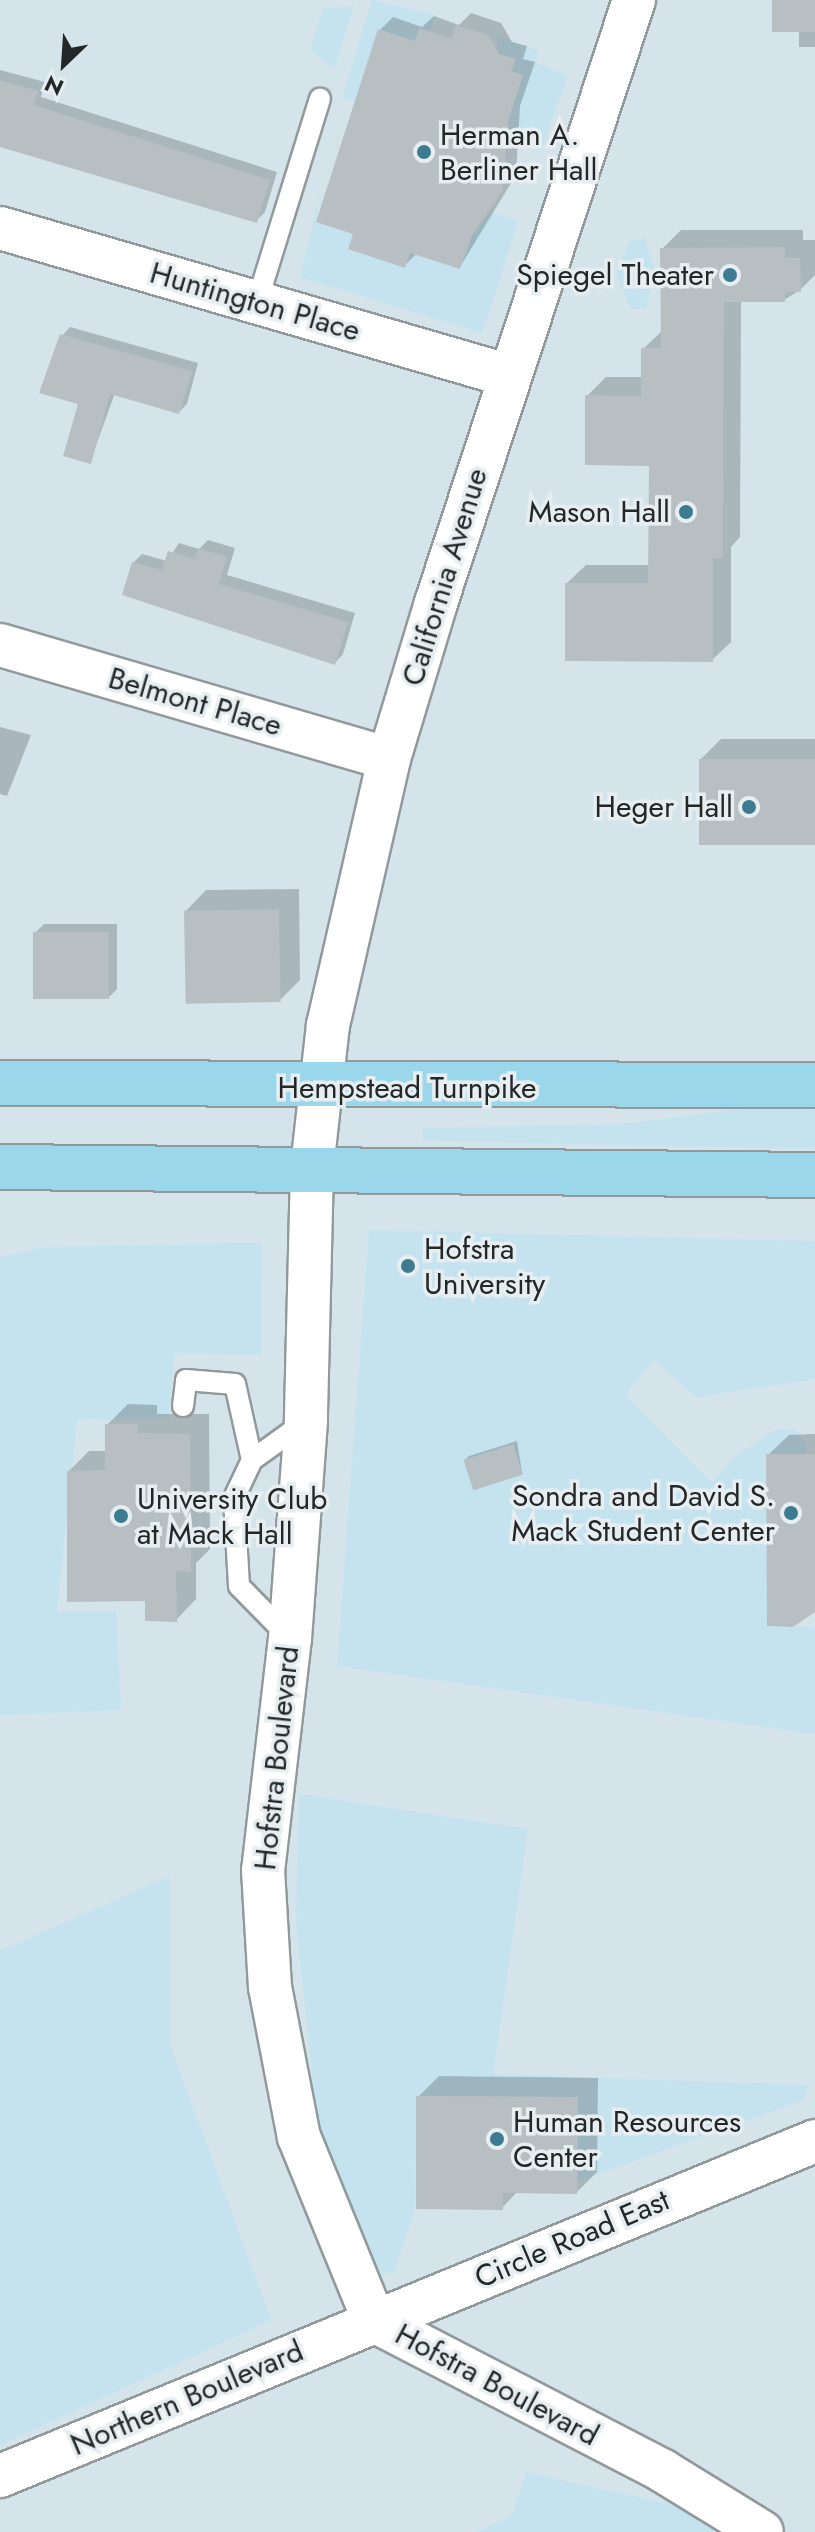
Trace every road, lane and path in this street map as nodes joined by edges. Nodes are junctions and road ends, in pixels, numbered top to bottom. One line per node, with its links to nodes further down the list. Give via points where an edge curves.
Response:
1 (634, 0): 5 (street, California Avenue)
2 (320, 99): 4 (lane)
3 (0, 228): 4 (street, Huntington Place)
4 (257, 302): 5 (street, Huntington Place)
5 (510, 376): 7 (street, California Avenue)
6 (0, 645): 7 (street, Belmont Place)
7 (389, 759): 10 (street, California Avenue)
8 (0, 1083): 10 (main road, Hempstead Turnpike)
9 (815, 1085): 10 (main road, Hempstead Turnpike)
10 (316, 1089): 12 (street, California Avenue)
11 (0, 1167): 12 (main road)
12 (312, 1168): 13 (main road); 15 (street, Hofstra Boulevard)
13 (815, 1175)
14 (183, 1406): 16 (lane, via 186,1380 235,1384)
15 (306, 1421): 16 (lane); 17 (street, Hofstra Boulevard)
16 (252, 1460): 17 (lane, via 234,1498 234,1565 251,1601)
17 (290, 1638): 19 (street, Hofstra Boulevard, via 265,1815 270,1987 299,2137)
18 (815, 2141): 19 (street, Circle Road East)
19 (374, 2321): 20 (street, Northern Boulevard); 21 (street, Hofstra Boulevard, via 691,2487)
20 (0, 2476)
21 (762, 2532)

